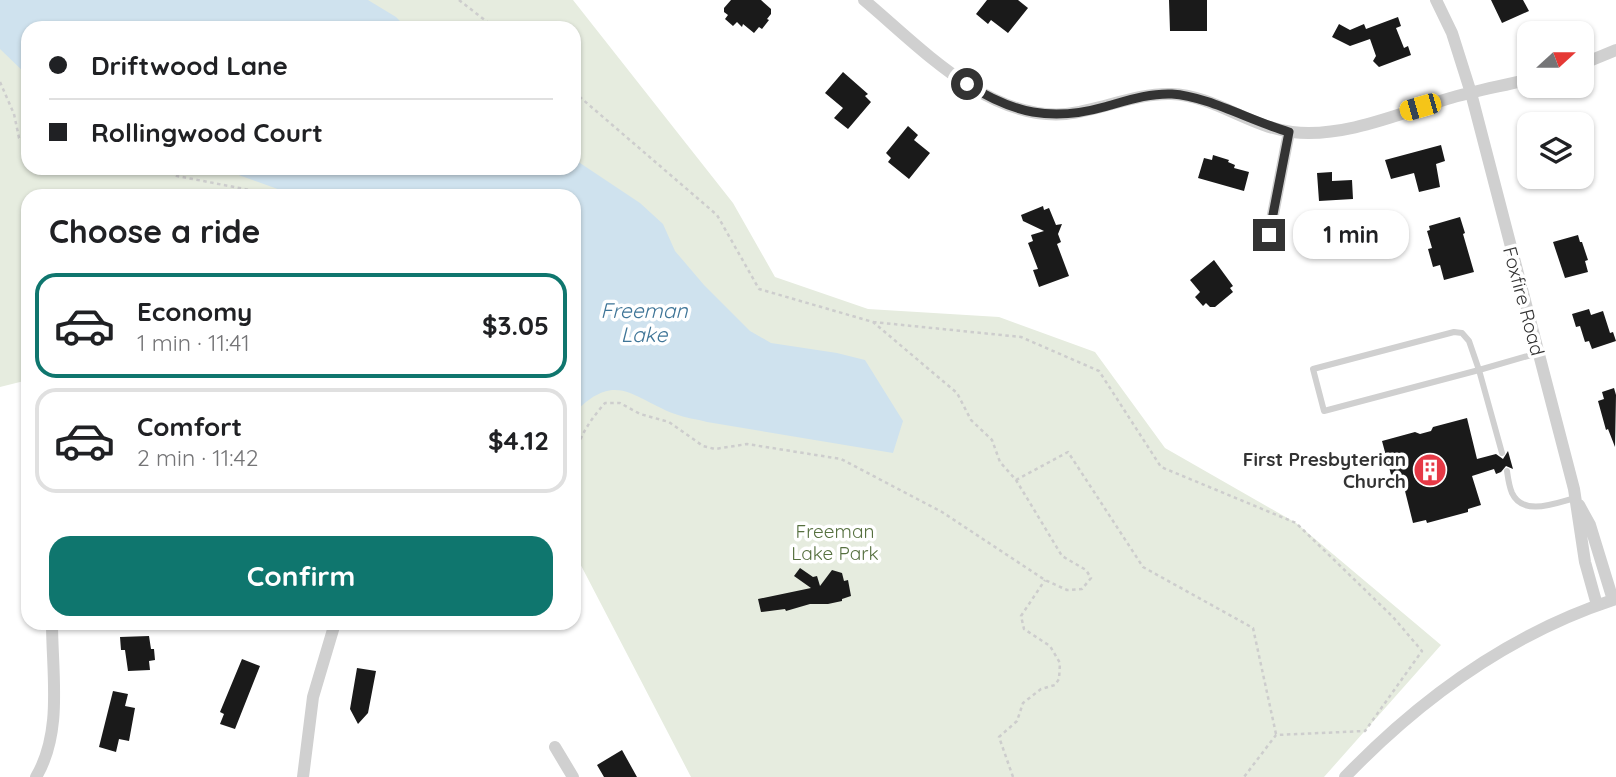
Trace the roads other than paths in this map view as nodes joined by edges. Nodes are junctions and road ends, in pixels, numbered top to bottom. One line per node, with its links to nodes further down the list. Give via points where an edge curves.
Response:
1 (864, 0): 7 (street, via 967,84 1020,110 1063,114 1172,94)
2 (1436, 0): 6 (street, Foxfire Road)
3 (1616, 50): 4 (street)
4 (1594, 59)
5 (1517, 82): 6 (street)
6 (1471, 93): 7 (street, via 1339,130); 9 (street, Foxfire Road)
7 (1289, 132): 8 (street)
8 (1269, 235)
9 (1538, 353): 10 (lane); 13 (street, Foxfire Road)
10 (1479, 370): 10 (lane, via 1469,341 1454,332 1313,369 1324,411); 11 (lane)
11 (1502, 453)
12 (1507, 471): 13 (lane, via 1513,494 1527,507)
13 (1576, 498): 14 (street, via 1590,525); 15 (street, Foxfire Road)
14 (1614, 600): 15 (street)
15 (1597, 606): 22 (street, via 1508,647 1462,676 1402,722)
16 (51, 630): 19 (street, via 52,724)
17 (333, 630): 20 (street, via 313,697)
18 (555, 747): 21 (street)
19 (36, 777)
20 (303, 777)
21 (573, 777)
22 (1345, 777)

